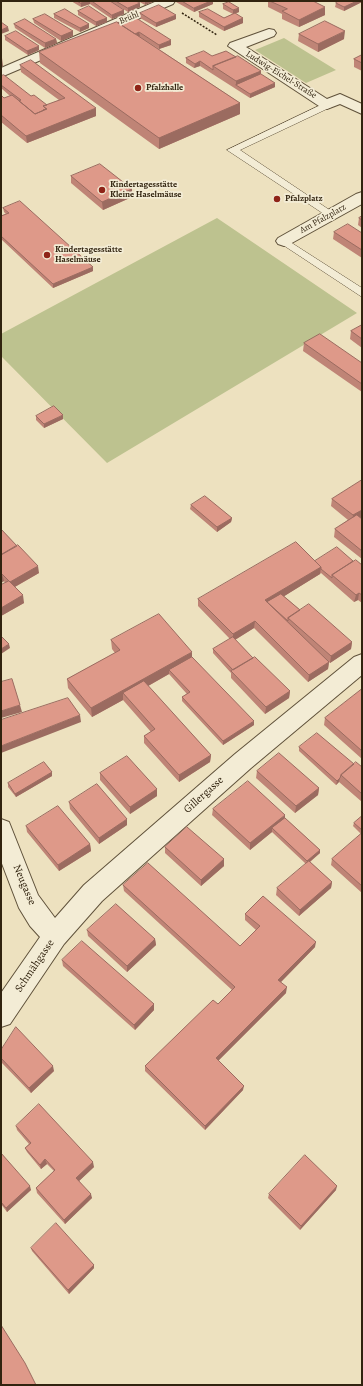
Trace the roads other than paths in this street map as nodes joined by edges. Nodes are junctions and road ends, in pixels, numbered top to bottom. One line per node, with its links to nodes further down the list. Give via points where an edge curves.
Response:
1 (166, 2): 3 (street, Brühl)
2 (268, 33): 4 (street, Ludwig-Eichel-Straße, via 235,46)
3 (1, 73)
4 (327, 105): 5 (street, via 340,98); 7 (lane, via 232,150)
5 (362, 110)
6 (362, 198): 7 (street, Am Pfalzplatz)
7 (330, 215): 8 (street, Am Pfalzplatz)
8 (284, 241): 9 (lane)
9 (362, 293)
10 (362, 663): 12 (street, Gillergasse, via 243,761 93,893)
11 (1, 829): 12 (street, Neugasse, via 28,900)
12 (55, 936): 13 (street, Schmähgasse)
13 (1, 1016)

